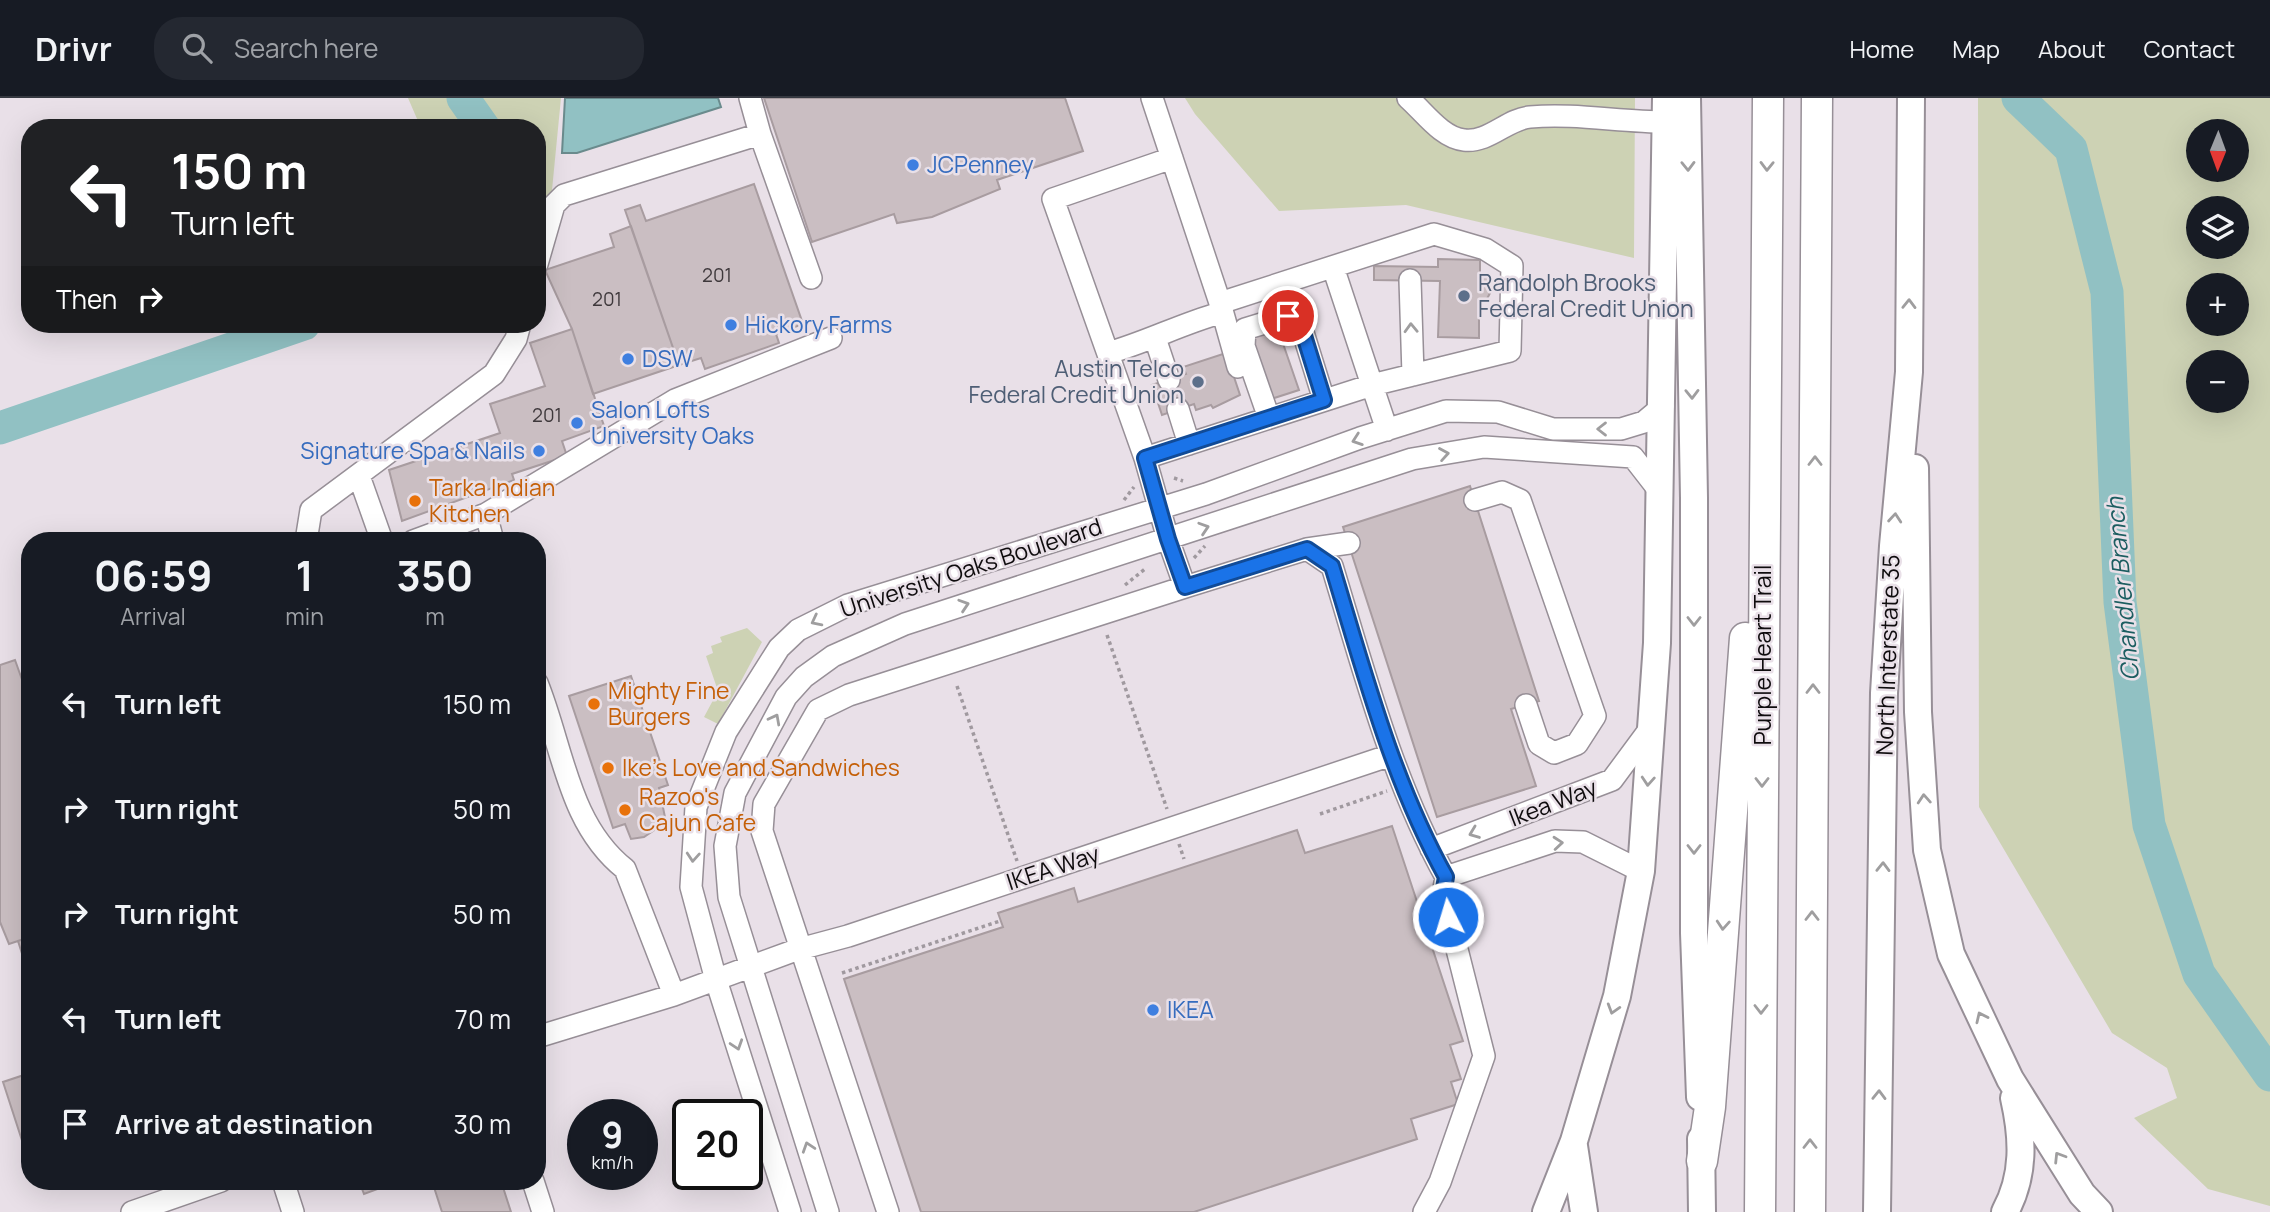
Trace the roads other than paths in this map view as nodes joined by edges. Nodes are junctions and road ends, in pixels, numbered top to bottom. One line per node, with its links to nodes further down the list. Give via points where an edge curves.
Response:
1 (750, 98): 9 (street)
2 (1152, 98): 10 (street)
3 (1408, 98): 8 (street, via 1449,136 1465,140 1483,138 1526,117 1597,117)
4 (1687, 98): 59 (main road, one-way to 59, via 1694,498 1694,933)
5 (1768, 98): 13 (highway, Purple Heart Trail, one-way to 13)
6 (1817, 98): 74 (highway, one-way to 6)
7 (1911, 98): 21 (main road, North Interstate 35, one-way to 7)
8 (1666, 110): 26 (main road)
9 (760, 134): 11 (street, via 564,195 554,205); 15 (street)
10 (1172, 158): 16 (street); 20 (street, via 1053,199)
11 (546, 233)
12 (1404, 244): 14 (street); 22 (street, one-way to 12); 22 (street, via 1434,234 1485,248 1513,266 1510,351)
13 (1766, 248): 59 (highway, one-way to 59, via 1746,336 1745,627 1710,1107); 73 (highway, Purple Heart Trail, one-way to 73)
14 (1333, 267): 16 (street); 24 (street)
15 (811, 278)
16 (1220, 308): 19 (street); 28 (street)
17 (518, 333): 32 (street, via 494,374)
18 (831, 338): 36 (street, via 675,400)
19 (1155, 338): 20 (street); 23 (street)
20 (1108, 353): 31 (street)
21 (1909, 372): 57 (main road, one-way to 21, via 1951,954 1927,850 1918,712); 75 (main road, North Interstate 35, one-way to 21, via 1885,693)
22 (1413, 375): 24 (street)
23 (1169, 380)
24 (1372, 385): 25 (street); 29 (street)
25 (1324, 400): 28 (street); 28 (street, via 1301,326 1288,316 1245,329 1244,346)
26 (1663, 406): 29 (street, University Oaks Boulevard, one-way to 29, via 1644,422 1621,429 1553,429 1498,412 1446,411); 33 (main road)
27 (1178, 410): 30 (street)
28 (1263, 420): 30 (street)
29 (1387, 430): 35 (street, University Oaks Boulevard, one-way to 35)
30 (1188, 444): 31 (street)
31 (1145, 458): 35 (street)
32 (359, 476): 37 (street, via 311,510); 38 (street)
33 (1661, 493): 41 (street, University Oaks Boulevard, one-way to 33, via 1412,459 1484,447 1633,457); 47 (main road)
34 (1475, 500): 45 (street, via 1502,492 1520,500 1595,716 1577,744 1554,753 1539,744)
35 (1160, 509): 41 (street); 54 (street, University Oaks Boulevard, one-way to 54, via 848,605 798,630 779,648 726,732 696,807 691,887)
36 (486, 513): 39 (street); 40 (street)
37 (307, 532)
38 (379, 532)
39 (436, 532)
40 (491, 532)
41 (1168, 539): 44 (street); 53 (street, University Oaks Boulevard, one-way to 41, via 725,874 725,846 735,793 786,697 804,677 832,656 905,624)
42 (1349, 543): 43 (street)
43 (1307, 549): 44 (street); 48 (street, via 1332,566)
44 (1185, 587): 52 (street, via 849,695 818,709 764,804 762,831)
45 (1526, 705)
46 (546, 711): 55 (street, via 577,808 608,856 625,869)
47 (1652, 726): 49 (street, Ikea Way, one-way to 49, via 1612,780); 50 (main road, one-way to 50)
48 (1391, 755): 49 (street); 52 (street, IKEA Way)
49 (1431, 849): 51 (street)
50 (1641, 871): 51 (street, one-way to 50, via 1555,841 1583,842); 58 (main road, one-way to 58, via 1617,996)
51 (1446, 877): 69 (street, via 1443,894 1484,1056 1440,1182)
52 (799, 949): 53 (street, IKEA Way); 68 (street)
53 (750, 968): 54 (street, IKEA Way); 67 (street, University Oaks Boulevard, one-way to 53)
54 (716, 980): 55 (street, IKEA Way); 66 (street, University Oaks Boulevard, one-way to 66)
55 (674, 995): 56 (street, IKEA Way)
56 (546, 1034)
57 (2010, 1079): 76 (main road, via 2021,1150 2015,1192); 77 (main road, one-way to 57, via 2082,1194)
58 (1574, 1141): 70 (main road); 71 (main road)
59 (1702, 1161): 72 (main road)
60 (194, 1190): 63 (street)
61 (287, 1190): 64 (street)
62 (536, 1190): 65 (street)
63 (132, 1212)
64 (293, 1212)
65 (543, 1212)
66 (790, 1212)
67 (828, 1212)
68 (888, 1212)
69 (1424, 1212)
70 (1546, 1212)
71 (1584, 1212)
72 (1702, 1212)
73 (1760, 1212)
74 (1810, 1212)
75 (1877, 1212)
76 (2006, 1212)
77 (2099, 1212)

